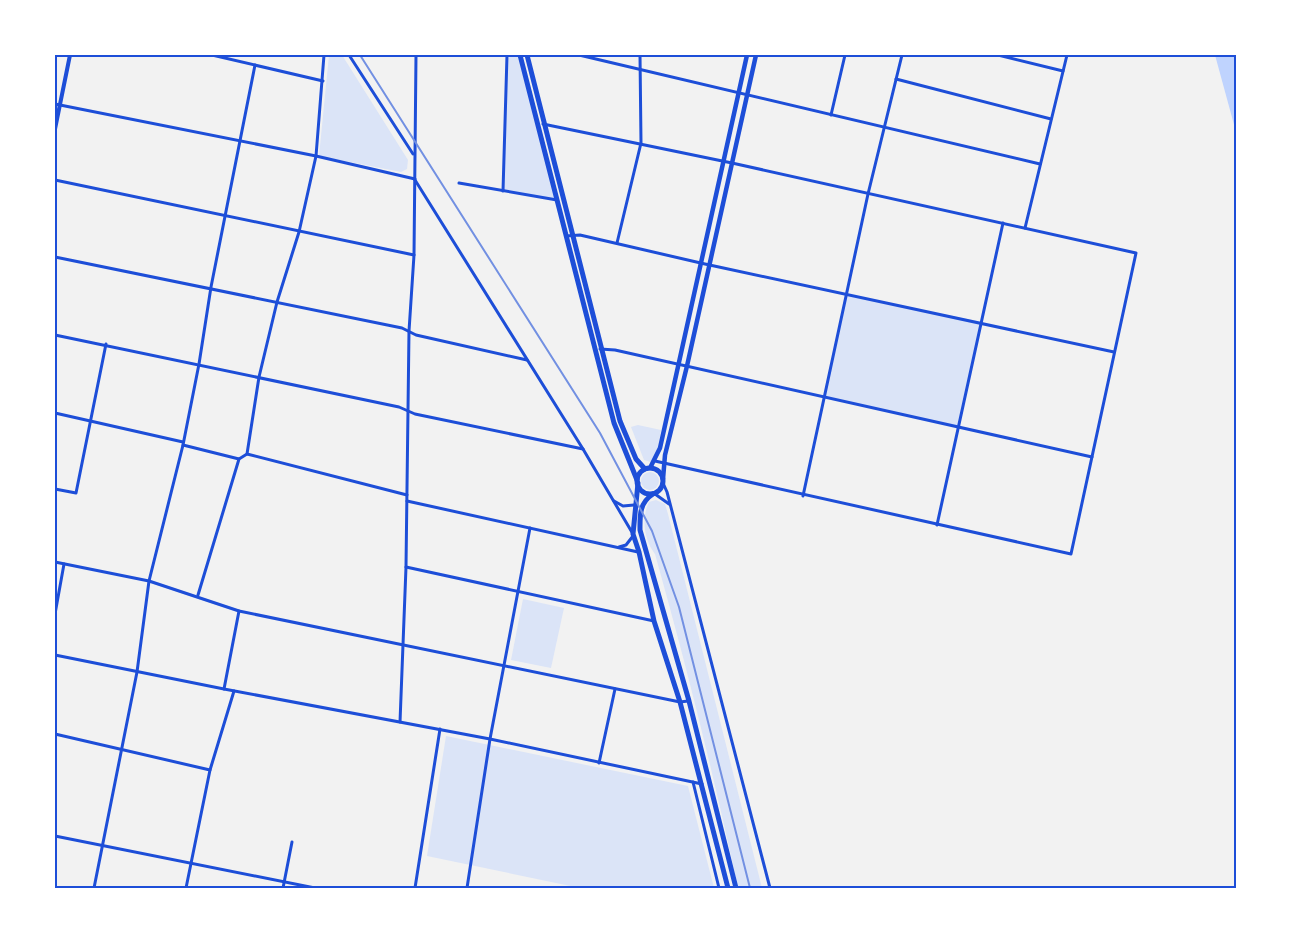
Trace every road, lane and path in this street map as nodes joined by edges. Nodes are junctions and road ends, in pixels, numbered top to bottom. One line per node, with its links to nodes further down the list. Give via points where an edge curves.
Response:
1 (70, 55): 25 (street)
2 (213, 55): 18 (street)
3 (324, 55): 22 (street)
4 (349, 55): 34 (street)
5 (416, 55): 34 (street)
6 (513, 55): 17 (street)
7 (527, 55): 28 (main road)
8 (579, 55): 19 (street)
9 (640, 55): 19 (street)
10 (747, 55): 23 (main road)
11 (756, 55): 24 (main road)
12 (845, 55): 26 (street)
13 (902, 55): 21 (street)
14 (998, 55): 20 (street)
15 (1067, 55): 20 (street)
16 (520, 56): 29 (main road)
17 (507, 57): 42 (street)
18 (255, 65): 22 (street); 32 (street)
19 (640, 69): 23 (street); 33 (street)
20 (1063, 71): 27 (street)
21 (896, 79): 27 (street); 30 (street)
22 (323, 81): 35 (street)
23 (739, 93): 24 (street); 36 (main road)
24 (747, 95): 26 (street); 37 (main road)
25 (57, 104): 31 (street); 32 (street)
26 (831, 115): 30 (street)
27 (1052, 119): 38 (street)
28 (544, 124): 29 (street); 33 (street); 49 (main road)
29 (538, 125): 44 (main road)
30 (883, 127): 38 (street); 43 (street)
31 (55, 129)
32 (240, 142): 35 (street); 45 (street)
33 (640, 143): 36 (street); 50 (street)
34 (413, 154): 39 (street)
35 (316, 156): 39 (street); 48 (street)
36 (724, 161): 37 (street); 53 (main road)
37 (732, 163): 43 (street); 54 (main road)
38 (1040, 164): 47 (street)
39 (415, 179): 51 (street); 65 (street)
40 (55, 180): 45 (street)
41 (459, 183): 42 (street)
42 (503, 192): 44 (street)
43 (868, 194): 46 (street); 56 (street)
44 (557, 200): 49 (main road)
45 (225, 215): 48 (street); 55 (street)
46 (1003, 223): 47 (street); 58 (street)
47 (1025, 228): 64 (street, via 1136,253)
48 (299, 232): 51 (street); 57 (street)
49 (569, 235): 50 (street); 62 (main road); 63 (main road)
50 (617, 243): 53 (street)
51 (414, 255): 59 (street)
52 (55, 257): 55 (street)
53 (701, 264): 54 (street); 67 (main road)
54 (709, 265): 56 (street); 68 (main road)
55 (211, 287): 57 (street); 66 (street)
56 (847, 295): 58 (street); 70 (street)
57 (277, 302): 59 (street); 69 (street)
58 (982, 322): 64 (street); 74 (street)
59 (409, 331): 65 (street); 71 (street)
60 (55, 335): 61 (street)
61 (106, 344): 66 (street); 73 (street)
62 (602, 349): 63 (street); 67 (street); 82 (main road, via 620,421 636,459)
63 (595, 351): 84 (main road, via 614,423)
64 (1114, 352): 78 (street)
65 (527, 360): 76 (street)
66 (199, 364): 69 (street); 75 (street)
67 (679, 364): 68 (street); 80 (main road)
68 (687, 366): 70 (street); 81 (main road)
69 (260, 377): 71 (street); 77 (street)
70 (824, 397): 74 (street); 88 (street)
71 (407, 410): 76 (street); 87 (street)
72 (55, 414): 73 (street)
73 (91, 421): 75 (street); 85 (street, via 76,493)
74 (958, 427): 78 (street); 93 (street)
75 (183, 443): 79 (street); 101 (street)
76 (583, 449): 89 (street)
77 (247, 454): 79 (street); 87 (street)
78 (1092, 457): 93 (street, via 1071,554)
79 (239, 459): 103 (street)
80 (655, 461): 81 (street); 82 (main road)
81 (663, 463): 83 (main road); 88 (street)
82 (647, 469): 83 (main road, via 658,471); 84 (main road, via 639,474)
83 (663, 481): 86 (main road); 92 (street)
84 (638, 482): 86 (main road, via 644,492); 91 (main road)
85 (55, 488)
86 (654, 494): 92 (street); 114 (main road, via 643,502 640,530)
87 (407, 495): 90 (street)
88 (803, 496): 93 (street)
89 (611, 499): 91 (street, via 623,506); 95 (street)
90 (407, 501): 94 (street); 100 (street)
91 (634, 505): 95 (main road)
92 (670, 505): 139 (street)
93 (937, 525)
94 (530, 528): 96 (street); 102 (street)
95 (633, 534): 96 (street, via 626,544); 97 (main road)
96 (619, 547): 97 (street)
97 (639, 552): 106 (main road)
98 (55, 562): 99 (street)
99 (64, 564): 101 (street); 105 (street)
100 (406, 567): 102 (street); 107 (street)
101 (150, 581): 103 (street); 110 (street)
102 (518, 593): 106 (street); 109 (street)
103 (198, 596): 104 (street)
104 (240, 611): 107 (street); 112 (street)
105 (55, 614)
106 (654, 621): 115 (main road)
107 (403, 645): 109 (street); 116 (street)
108 (55, 655): 110 (street)
109 (504, 665): 111 (street); 119 (street)
110 (136, 672): 112 (street); 120 (street)
111 (615, 689): 115 (street); 121 (street)
112 (224, 690): 113 (street)
113 (234, 691): 116 (street); 122 (street)
114 (689, 701): 115 (street); 138 (main road)
115 (680, 702): 124 (main road)
116 (400, 722): 117 (street)
117 (440, 729): 119 (street); 134 (street)
118 (55, 734): 120 (street)
119 (490, 739): 121 (street); 135 (street)
120 (121, 750): 122 (street); 127 (street)
121 (599, 763): 123 (street)
122 (210, 770): 128 (street)
123 (692, 782): 124 (street); 136 (street)
124 (702, 784): 137 (main road)
125 (55, 836): 127 (street)
126 (292, 842): 129 (street)
127 (102, 846): 128 (street); 130 (street)
128 (190, 863): 129 (street); 131 (street)
129 (284, 882): 132 (street); 133 (street)
130 (94, 888)
131 (186, 888)
132 (283, 888)
133 (315, 888)
134 (415, 888)
135 (467, 888)
136 (718, 888)
137 (728, 888)
138 (736, 888)
139 (770, 888)

